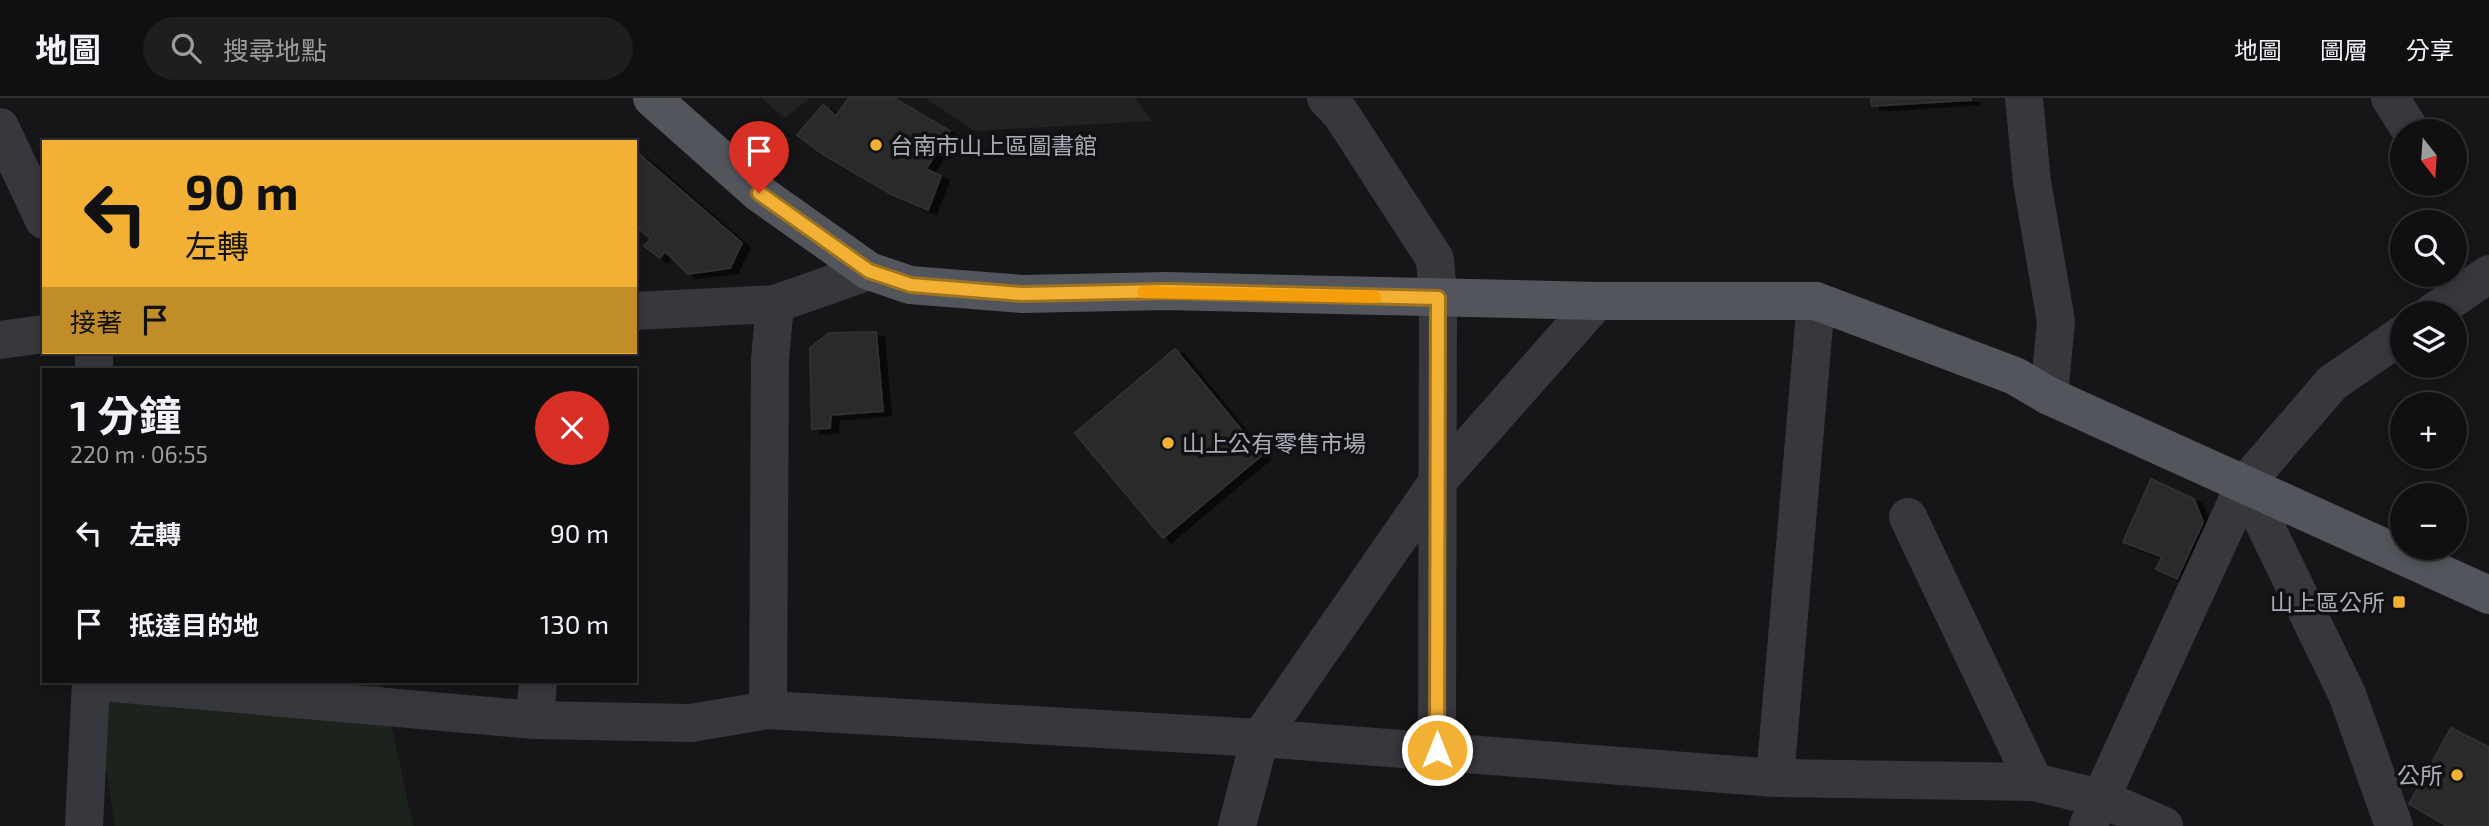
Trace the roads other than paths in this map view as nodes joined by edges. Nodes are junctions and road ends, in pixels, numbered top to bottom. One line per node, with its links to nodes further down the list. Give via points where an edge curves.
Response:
1 (6, 98): 6 (street)
2 (652, 98): 10 (main road, via 759,193)
3 (1326, 98): 12 (street, via 1435,259)
4 (2024, 98): 21 (street, via 2032,182 2056,321)
5 (2390, 98): 7 (street)
6 (0, 101)
7 (2404, 119)
8 (0, 127): 9 (street)
9 (42, 216)
10 (869, 271): 12 (main road, via 911,285 1022,294 1166,291); 16 (street)
11 (2489, 274): 14 (street)
12 (1438, 298): 13 (main road); 22 (street)
13 (1597, 301): 15 (main road); 22 (street)
14 (2450, 301)
15 (1816, 302): 21 (main road, via 2015,376); 33 (street)
16 (775, 304): 17 (street); 29 (street, via 770,359)
17 (637, 311)
18 (42, 334): 19 (street)
19 (0, 340)
20 (2390, 343): 23 (street, via 2332,383)
21 (2049, 396): 23 (main road)
22 (1438, 481): 31 (street); 32 (street)
23 (2245, 484): 25 (main road); 35 (street); 39 (street, via 2347,694)
24 (1909, 517): 34 (street)
25 (2489, 595)
26 (90, 683): 36 (street)
27 (113, 683): 30 (street)
28 (538, 683): 30 (street)
29 (768, 710): 30 (street, via 691,723); 31 (street)
30 (535, 720)
31 (1260, 738): 32 (street); 37 (street)
32 (1437, 750): 33 (street)
33 (1775, 778): 34 (street)
34 (2034, 782): 35 (street)
35 (2094, 812): 38 (street)
36 (84, 826)
37 (1237, 826)
38 (2164, 826)
39 (2394, 826)

